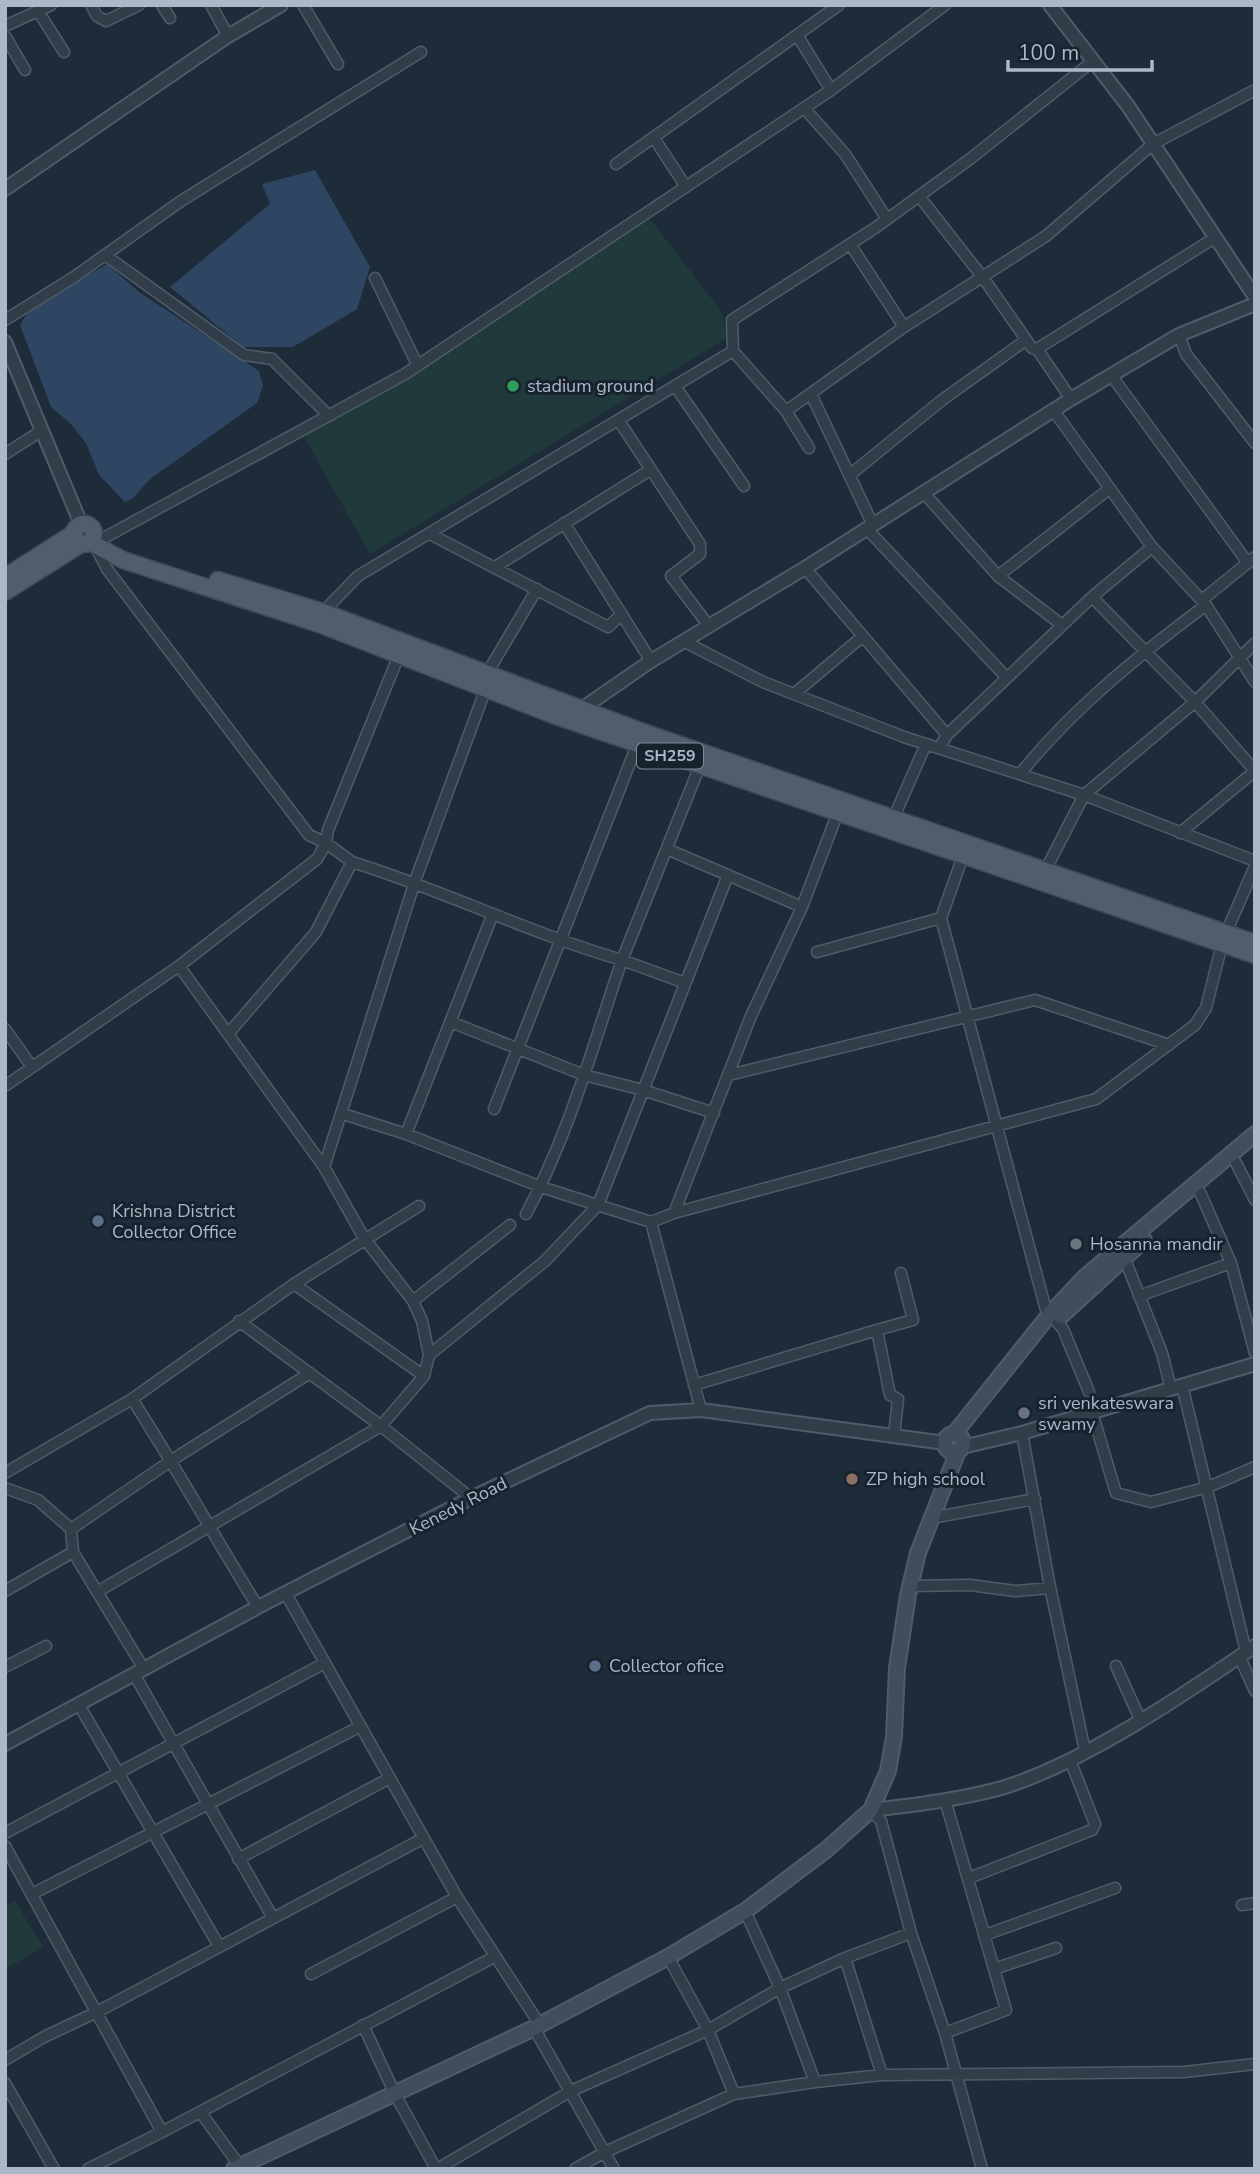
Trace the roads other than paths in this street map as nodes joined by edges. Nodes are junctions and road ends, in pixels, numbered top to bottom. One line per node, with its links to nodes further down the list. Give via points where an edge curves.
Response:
1 (20, 5): 13 (street)
2 (51, 5): 12 (street)
3 (91, 5): 4 (street, via 106,21)
4 (138, 5)
5 (162, 5): 14 (street)
6 (211, 5): 18 (street)
7 (281, 5): 18 (street)
8 (303, 5): 22 (street)
9 (839, 5): 16 (street)
10 (944, 5): 24 (street)
11 (1050, 5): 21 (street)
12 (38, 10): 13 (street); 19 (street)
13 (24, 17): 15 (street)
14 (170, 18)
15 (5, 26)
16 (797, 35): 24 (street); 27 (street)
17 (5, 36): 23 (street)
18 (228, 36): 31 (street)
19 (64, 52)
20 (421, 52): 36 (street, via 181,201)
21 (1093, 61): 28 (street); 32 (street)
22 (338, 64)
23 (25, 69)
24 (831, 90): 26 (street)
25 (1255, 90): 28 (street)
26 (804, 108): 30 (street); 33 (street, via 845,154)
27 (654, 138): 29 (street); 30 (street)
28 (1153, 144): 34 (street); 38 (street, via 1046,236)
29 (616, 164)
30 (685, 187): 48 (street)
31 (5, 190)
32 (919, 196): 33 (street); 38 (street)
33 (887, 219): 35 (street)
34 (1216, 237): 39 (street); 46 (street)
35 (850, 244): 42 (street); 47 (street, via 732,320)
36 (105, 255): 41 (street); 55 (street, via 244,355 272,359)
37 (375, 278): 48 (street)
38 (984, 279): 42 (street); 44 (street)
39 (1255, 297)
40 (1255, 304): 43 (street)
41 (5, 320)
42 (904, 327): 51 (street)
43 (1179, 335): 49 (street); 58 (street, via 1186,355)
44 (1026, 340): 46 (street); 62 (street)
45 (5, 342): 57 (street)
46 (1037, 349): 52 (street)
47 (733, 351): 50 (street); 53 (street)
48 (418, 366): 55 (street)
49 (1111, 375): 52 (street); 71 (street)
50 (676, 386): 56 (street); 63 (street)
51 (811, 394): 53 (street); 62 (street)
52 (1071, 399): 54 (street)
53 (786, 411): 59 (street)
54 (1054, 411): 64 (street); 65 (street)
55 (329, 416): 69 (street)
56 (618, 421): 61 (street); 68 (street)
57 (41, 431): 60 (street); 69 (street)
58 (1255, 443)
59 (809, 448)
60 (5, 454)
61 (650, 470): 66 (street); 83 (street, via 700,544 700,554 671,576)
62 (851, 474): 67 (street)
63 (744, 486)
64 (1109, 489): 70 (street); 75 (street)
65 (924, 493): 67 (street); 75 (street)
66 (564, 523): 72 (street); 81 (street)
67 (869, 526): 73 (street); 91 (street)
68 (430, 534): 72 (street); 80 (street, via 358,576)
69 (88, 537): 74 (main road); 77 (main road); 80 (main road, SH259); 88 (main road, SH259, via 123,560); 108 (street, via 107,569 309,835)
70 (1152, 547): 78 (street); 79 (street)
71 (1251, 560): 79 (street)
72 (495, 567): 76 (street)
73 (805, 568): 83 (street); 84 (street)
74 (6, 574)
75 (998, 576): 82 (street)
76 (537, 589): 81 (street, via 608,626); 92 (street)
77 (5, 592)
78 (1093, 597): 82 (street); 87 (street)
79 (1204, 603): 87 (street); 89 (street)
80 (323, 612): 92 (main road, SH259)
81 (622, 614): 90 (street)
82 (1062, 625): 91 (street)
83 (709, 626): 85 (street)
84 (863, 636): 94 (street); 97 (street)
85 (685, 642): 90 (street); 94 (street)
86 (1255, 643): 89 (street)
87 (1145, 651): 95 (street); 103 (street, via 1049,739)
88 (399, 655): 92 (main road, SH259); 108 (street)
89 (1238, 657): 93 (street); 95 (street)
90 (651, 661): 96 (street)
91 (1007, 678): 97 (street)
92 (486, 681): 96 (main road, SH259); 116 (street)
93 (1255, 682)
94 (794, 694): 99 (street)
95 (1195, 702): 102 (street); 104 (street)
96 (577, 716): 98 (main road, SH259); 101 (main road, SH259)
97 (947, 735): 100 (street)
98 (637, 744): 101 (main road, SH259); 121 (street)
99 (926, 744): 100 (street); 106 (street)
100 (939, 748): 103 (street)
101 (703, 760): 105 (main road, SH259); 106 (main road, SH259); 109 (street)
102 (1255, 771): 107 (street)
103 (1020, 774): 104 (street)
104 (1084, 795): 107 (street); 114 (street)
105 (838, 812): 110 (main road, SH259); 117 (street)
106 (894, 817): 114 (main road, SH259)
107 (1180, 833): 111 (street)
108 (326, 843): 112 (street); 126 (street, via 317,859)
109 (667, 849): 115 (street); 125 (street)
110 (964, 856): 119 (street); 120 (main road, SH259)
111 (1255, 861)
112 (352, 862): 116 (street); 131 (street, via 316,932)
113 (1255, 866): 120 (street)
114 (1045, 872): 120 (main road, SH259)
115 (729, 875): 117 (street); 127 (street)
116 (415, 881): 118 (street); 141 (street)
117 (802, 906): 136 (street)
118 (492, 916): 121 (street); 129 (street)
119 (941, 918): 123 (street); 128 (street)
120 (1224, 939): 122 (main road, SH259); 124 (main road, SH259); 132 (street, via 1206,1008 1195,1025)
121 (559, 942): 125 (street); 133 (street)
122 (1255, 943)
123 (817, 952)
124 (1255, 955)
125 (621, 960): 127 (street); 135 (street)
126 (179, 966): 131 (street); 134 (street)
127 (685, 983): 138 (street)
128 (968, 1017): 132 (street, via 1035,1000); 136 (street); 142 (street)
129 (451, 1022): 133 (street); 143 (street)
130 (5, 1029): 134 (street)
131 (228, 1034): 147 (street)
132 (1169, 1045): 142 (street, via 1096,1099)
133 (518, 1048): 135 (street); 139 (street)
134 (33, 1067): 137 (street)
135 (584, 1075): 138 (street); 148 (street)
136 (729, 1075): 140 (street)
137 (5, 1086)
138 (643, 1090): 140 (street); 151 (street)
139 (494, 1109)
140 (714, 1113): 153 (street)
141 (343, 1114): 143 (street); 147 (street)
142 (995, 1125): 153 (street); 164 (street)
143 (406, 1134): 148 (street)
144 (1255, 1134): 164 (main road, via 1119,1248)
145 (1255, 1147): 146 (main road)
146 (1236, 1163): 149 (main road); 150 (street)
147 (324, 1167): 157 (street)
148 (541, 1187): 151 (street); 154 (street)
149 (1200, 1192): 158 (main road); 159 (street)
150 (1255, 1200)
151 (597, 1205): 155 (street); 168 (street, via 545,1261)
152 (419, 1206): 157 (street)
153 (674, 1213): 155 (street)
154 (526, 1214)
155 (651, 1222): 172 (street)
156 (510, 1224): 163 (street)
157 (364, 1238): 161 (street); 163 (street)
158 (1124, 1257): 162 (street); 164 (main road)
159 (1231, 1263): 162 (street); 167 (street)
160 (901, 1273): 166 (street, via 914,1320)
161 (294, 1284): 165 (street); 171 (street)
162 (1139, 1296): 173 (street)
163 (414, 1301): 168 (street)
164 (1053, 1317): 174 (street); 181 (main road)
165 (239, 1321): 170 (street); 175 (street)
166 (877, 1330): 172 (street); 180 (street, via 890,1395 898,1399)
167 (1255, 1353)
168 (429, 1355): 171 (street)
169 (1255, 1363): 173 (street)
170 (310, 1373): 178 (street); 182 (street)
171 (424, 1376): 178 (street)
172 (694, 1385): 176 (street)
173 (1177, 1387): 177 (street); 186 (street)
174 (1089, 1392)
175 (132, 1399): 182 (street); 184 (street)
176 (701, 1410): 180 (street, Kenedy Road); 187 (street, Kenedy Road, via 650,1413)
177 (1093, 1412): 179 (street); 186 (street, via 1116,1493 1151,1502)
178 (381, 1426): 187 (street); 190 (street)
179 (1022, 1433): 181 (street); 188 (street)
180 (894, 1436): 181 (street, Kenedy Road)
181 (956, 1443): 189 (main road)
182 (172, 1461): 190 (street); 191 (street)
183 (1255, 1467): 186 (street)
184 (5, 1473)
185 (5, 1488): 191 (street, via 38,1500)
186 (1208, 1488): 200 (street)
187 (471, 1498): 197 (street, Kenedy Road)
188 (1035, 1500): 189 (street); 194 (street)
189 (930, 1518): 193 (main road)
190 (208, 1528): 196 (street); 198 (street)
191 (71, 1530): 192 (street)
192 (73, 1552): 195 (street); 196 (street)
193 (910, 1586): 194 (street); 217 (main road, via 888,1772)
194 (1050, 1588): 211 (street)
195 (5, 1591)
196 (97, 1592): 204 (street)
197 (286, 1594): 198 (street, Kenedy Road); 201 (street)
198 (258, 1607): 204 (street, Kenedy Road)
199 (46, 1646): 203 (street)
200 (1247, 1652): 205 (street); 207 (street)
201 (323, 1664): 208 (street); 210 (street)
202 (1116, 1666): 207 (street)
203 (5, 1667)
204 (139, 1671): 206 (street, Kenedy Road); 210 (street)
205 (1255, 1691)
206 (79, 1705): 209 (street, Kenedy Road); 213 (street)
207 (1140, 1719): 211 (street)
208 (361, 1726): 214 (street); 216 (street)
209 (5, 1744)
210 (172, 1745): 213 (street); 216 (street)
211 (1085, 1751): 212 (street)
212 (1070, 1760): 215 (street, via 1000,1788); 223 (street, via 1095,1824 1093,1830)
213 (119, 1772): 218 (street); 219 (street)
214 (388, 1779): 220 (street); 222 (street)
215 (945, 1800): 217 (street); 223 (street)
216 (207, 1805): 218 (street); 222 (street)
217 (871, 1810): 229 (main road); 231 (street, via 881,1821)
218 (153, 1831): 225 (street); 233 (street)
219 (5, 1833)
220 (424, 1839): 226 (street); 230 (street)
221 (5, 1846): 225 (street)
222 (239, 1859): 230 (street)
223 (969, 1878): 232 (street)
224 (1115, 1888): 232 (street)
225 (32, 1894): 241 (street)
226 (457, 1897): 235 (street); 239 (street)
227 (1255, 1903): 228 (street)
228 (1242, 1905)
229 (745, 1912): 236 (main road); 240 (street)
230 (273, 1918): 233 (street)
231 (911, 1933): 237 (street); 245 (street)
232 (985, 1935): 238 (street)
233 (219, 1946): 241 (street)
234 (1056, 1948): 238 (street)
235 (494, 1957): 242 (street); 243 (street)
236 (668, 1957): 243 (main road); 244 (street)
237 (845, 1958): 240 (street); 249 (street)
238 (994, 1969): 245 (street, via 1006,2010)
239 (311, 1974)
240 (780, 1988): 244 (street); 250 (street)
241 (97, 2012): 246 (street); 256 (street)
242 (363, 2025): 253 (street); 255 (street)
243 (537, 2026): 252 (street); 253 (main road)
244 (708, 2030): 252 (street); 254 (street)
245 (945, 2033): 248 (street)
246 (5, 2060)
247 (1255, 2064): 248 (street, via 1184,2072)
248 (958, 2074): 249 (street); 264 (street)
249 (882, 2075): 250 (street)
250 (815, 2082): 254 (street)
251 (5, 2083): 259 (street)
252 (571, 2091): 257 (street); 261 (street)
253 (395, 2094): 258 (main road); 261 (street)
254 (734, 2094): 257 (street)
255 (201, 2113): 256 (street); 258 (street)
256 (162, 2132): 260 (street)
257 (604, 2152): 262 (street); 263 (street)
258 (239, 2168)
259 (54, 2169)
260 (88, 2169)
261 (437, 2169)
262 (575, 2169)
263 (614, 2169)
264 (982, 2169)

